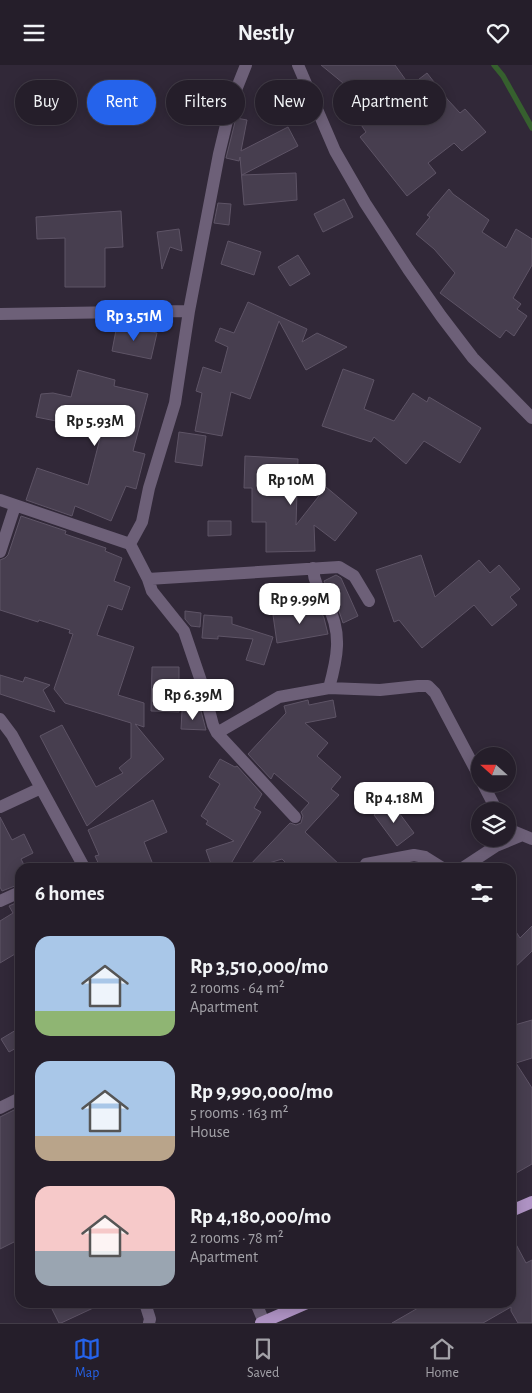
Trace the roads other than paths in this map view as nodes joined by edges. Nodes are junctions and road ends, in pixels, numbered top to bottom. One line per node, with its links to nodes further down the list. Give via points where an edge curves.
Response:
1 (246, 65): 3 (street, via 232,101 219,153)
2 (298, 65): 5 (street, via 336,151 408,269 473,358)
3 (189, 311): 4 (street); 8 (street, via 175,403 142,522)
4 (0, 314)
5 (532, 419)
6 (0, 501): 7 (street)
7 (15, 506): 8 (street); 9 (street)
8 (130, 544): 11 (street)
9 (0, 552)
10 (313, 568): 11 (street); 12 (street, via 339,567 354,576); 13 (street, via 314,580 328,605 338,635 337,661)
11 (148, 579): 15 (street, via 152,591 184,631)
12 (369, 601)
13 (329, 688): 15 (street, via 279,697); 16 (street, via 380,690 428,686 435,693)
14 (0, 719): 17 (street)
15 (217, 733): 19 (street)
16 (471, 761)
17 (42, 789): 18 (street); 21 (street)
18 (0, 807)
19 (295, 817)
20 (526, 837): 24 (street, via 496,846)
21 (78, 863)
22 (371, 863): 23 (street, via 414,855)
23 (435, 863)
24 (470, 863)
25 (15, 894): 26 (street)
26 (0, 901)
27 (15, 1100): 28 (street)
28 (0, 1108)
29 (532, 1201): 30 (main road)
30 (516, 1209)
31 (147, 1308): 35 (street)
32 (258, 1308): 34 (street)
33 (295, 1308): 34 (main road)
34 (263, 1322)
35 (150, 1323)

